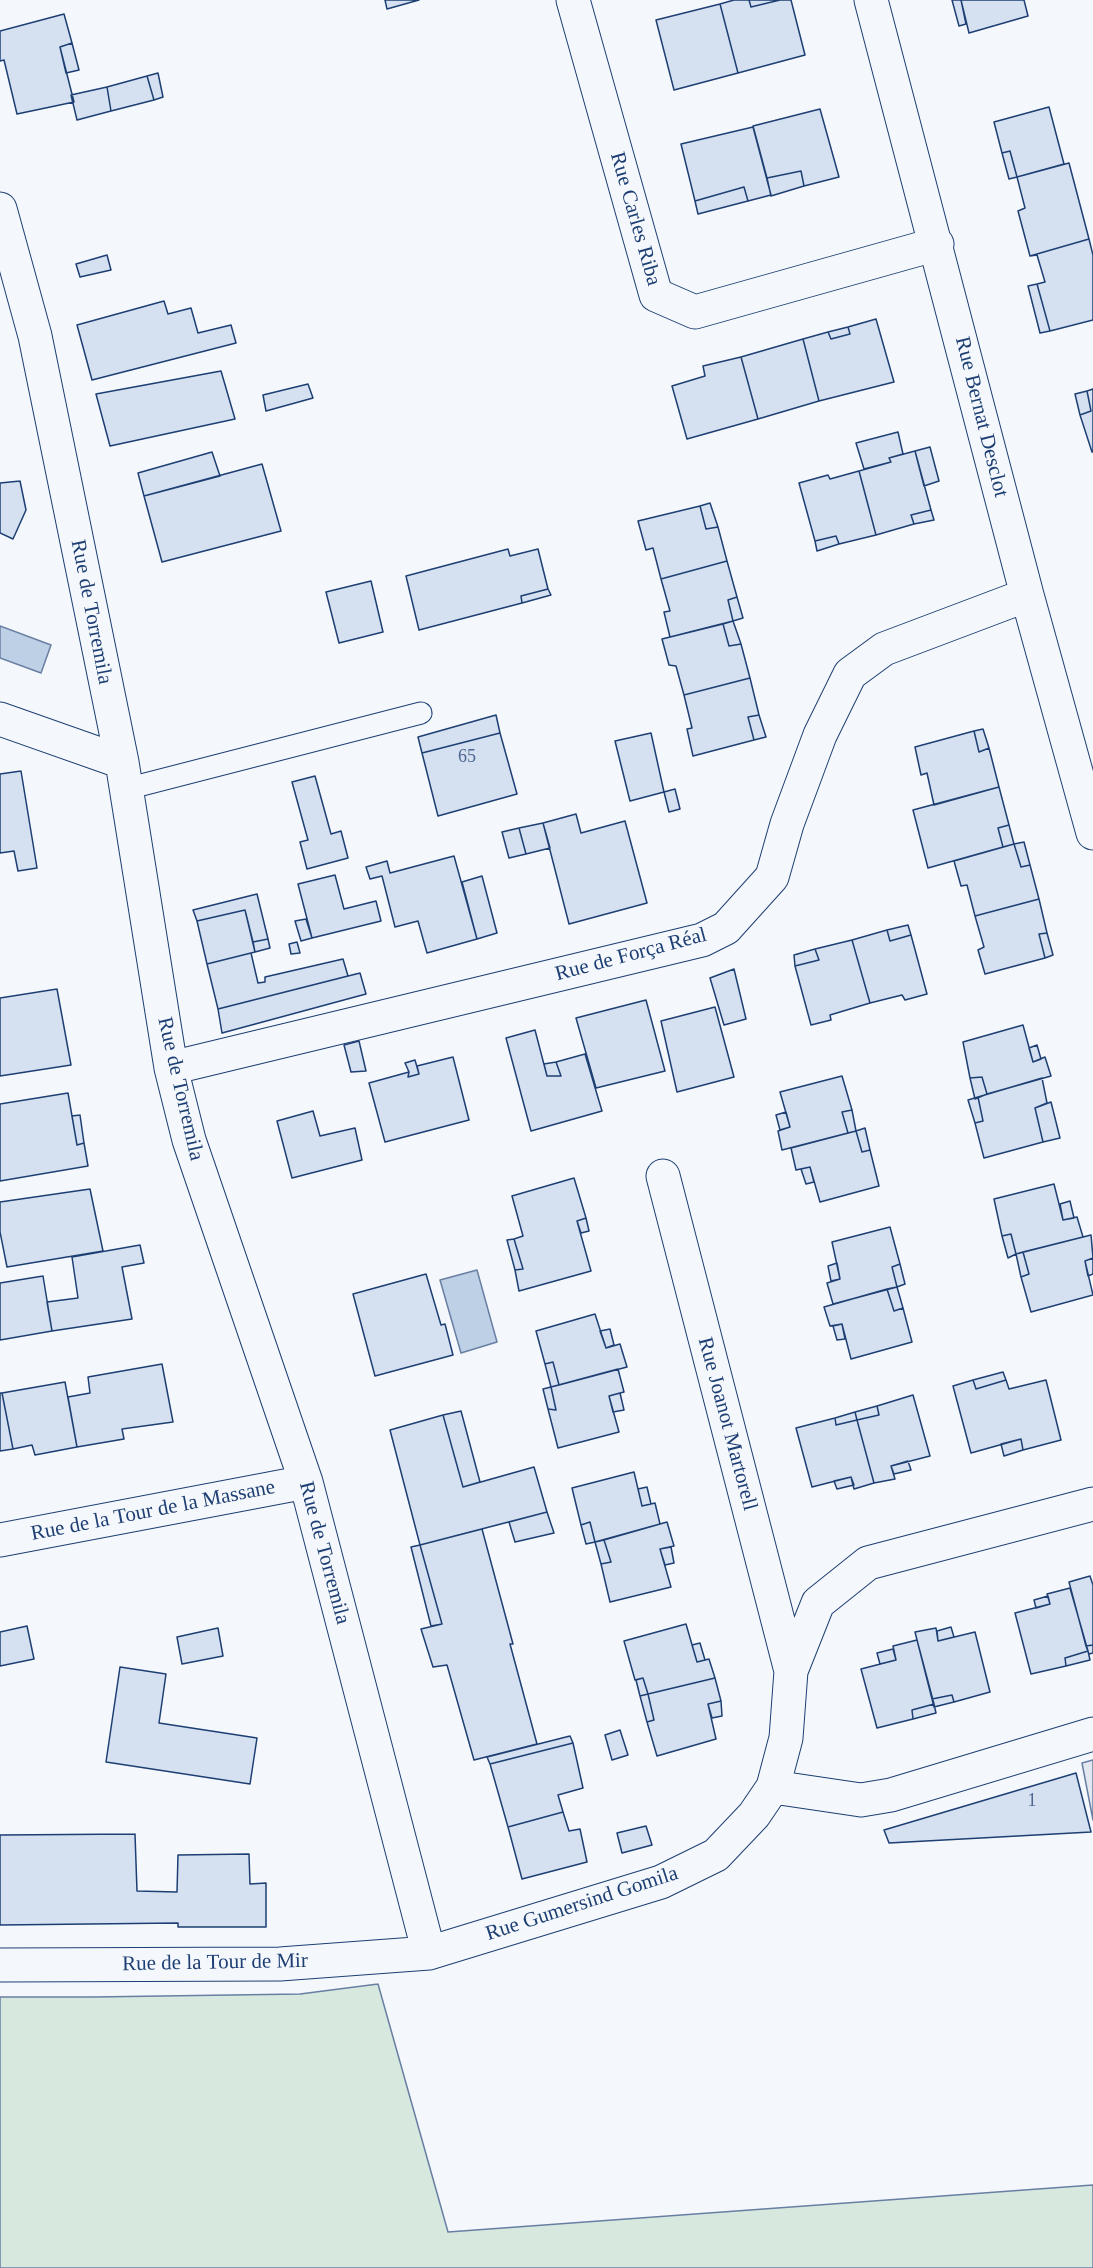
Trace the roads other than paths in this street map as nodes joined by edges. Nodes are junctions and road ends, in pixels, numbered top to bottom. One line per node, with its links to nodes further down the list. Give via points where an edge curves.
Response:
1 (573, 0): 4 (street, Rue Carles Riba, via 656,295 695,312)
2 (871, 0): 4 (street, Rue Bernat Desclot)
3 (0, 209): 8 (street, Rue de Torremila, via 35,336)
4 (937, 244): 5 (street, Rue Bernat Desclot)
5 (1027, 595): 9 (street, Rue Bernat Desclot); 10 (street, Rue de Força Réal, via 884,649 849,674 820,735 772,877 726,928 702,940)
6 (421, 713): 8 (lane)
7 (0, 719): 8 (street)
8 (124, 775): 10 (street, Rue de Torremila)
9 (1093, 833)
10 (171, 1068): 12 (street, Rue de Torremila, via 189,1140)
11 (663, 1176): 15 (street, Rue Joanot Martorell)
12 (306, 1482): 14 (street, Rue de la Tour de la Massane); 18 (street, Rue de Torremila)
13 (1093, 1504): 15 (street, Rue Gumersind Gomila, via 868,1563 818,1603)
14 (0, 1540)
15 (791, 1671): 17 (street, Rue Gumersind Gomila, via 786,1738)
16 (1093, 1734): 17 (street, via 871,1799)
17 (773, 1787): 18 (street, Rue Gumersind Gomila, via 754,1815 707,1860 661,1882)
18 (429, 1953): 19 (street, Rue de la Tour de Mir, via 280,1964)
19 (0, 1965)

